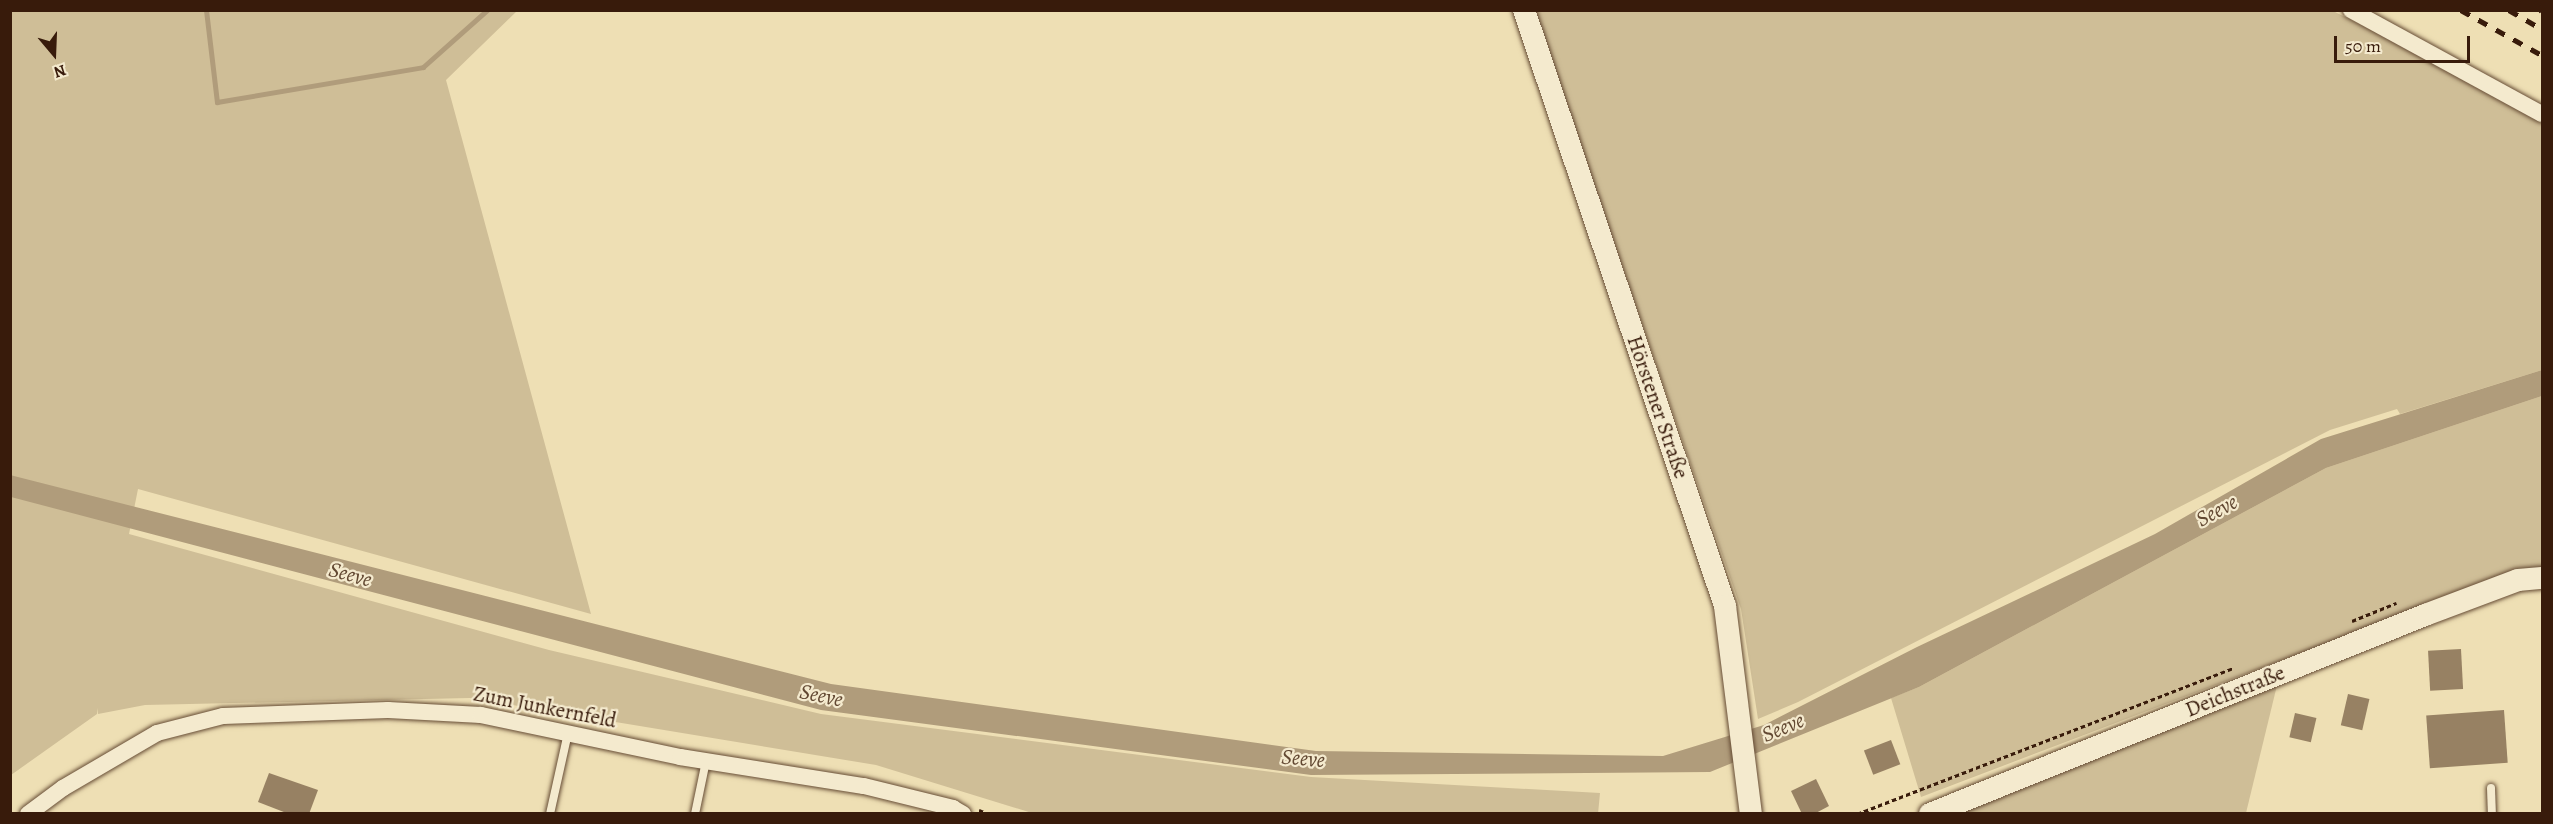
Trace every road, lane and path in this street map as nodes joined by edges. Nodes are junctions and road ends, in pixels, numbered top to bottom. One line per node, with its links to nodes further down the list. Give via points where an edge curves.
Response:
1 (1524, 10): 15 (street, Hörstener Straße, via 1725,606)
2 (2351, 10): 3 (street)
3 (2542, 114)
4 (2542, 578): 17 (street, Deichstraße, via 2518,580 2425,615)
5 (2397, 603): 6 (path)
6 (2349, 622)
7 (2244, 664): 16 (path)
8 (568, 733): 9 (street, Zum Junkernfeld); 11 (street, Zum Junkernfeld, via 481,714 388,710 223,716 157,734 63,788); 12 (lane)
9 (706, 761): 13 (lane); 14 (street, Zum Junkernfeld, via 864,786)
10 (2491, 789): 18 (lane)
11 (28, 813)
12 (550, 813)
13 (695, 813)
14 (963, 813)
15 (1751, 813)
16 (1857, 813)
17 (1930, 813)
18 (2493, 813)

